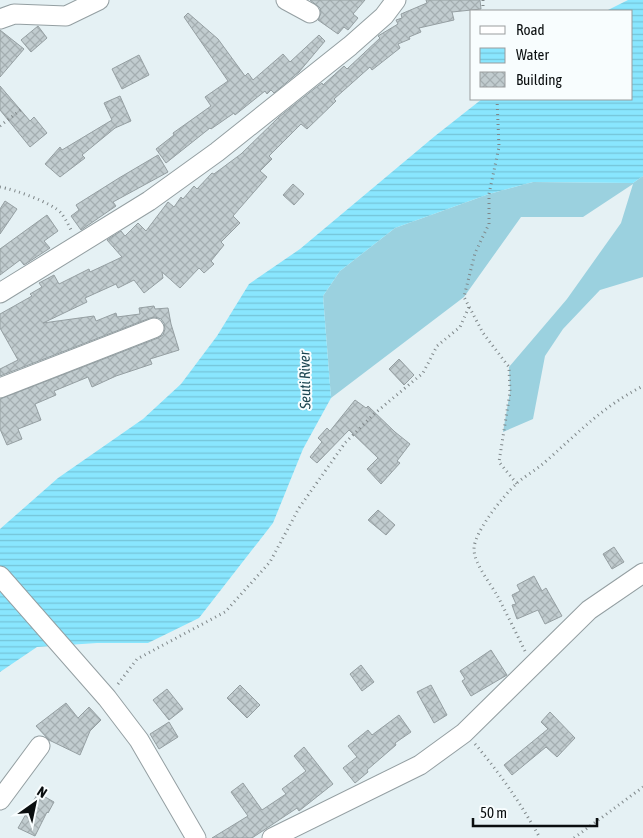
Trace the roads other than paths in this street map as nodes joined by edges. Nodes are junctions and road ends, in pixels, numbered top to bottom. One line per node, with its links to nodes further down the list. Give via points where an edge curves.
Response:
1 (99, 0): 5 (street, via 66,16 14,14)
2 (286, 0): 4 (street)
3 (396, 0): 6 (street, via 384,16 350,46 217,152 149,201)
4 (310, 13)
5 (0, 19)
6 (0, 293)
7 (154, 328): 8 (street)
8 (0, 388)
9 (643, 573): 14 (street, via 589,610 464,733 420,765)
10 (0, 576): 13 (street, via 104,694 139,740)
11 (40, 746): 12 (street)
12 (0, 800)
13 (196, 838)
14 (272, 838)

